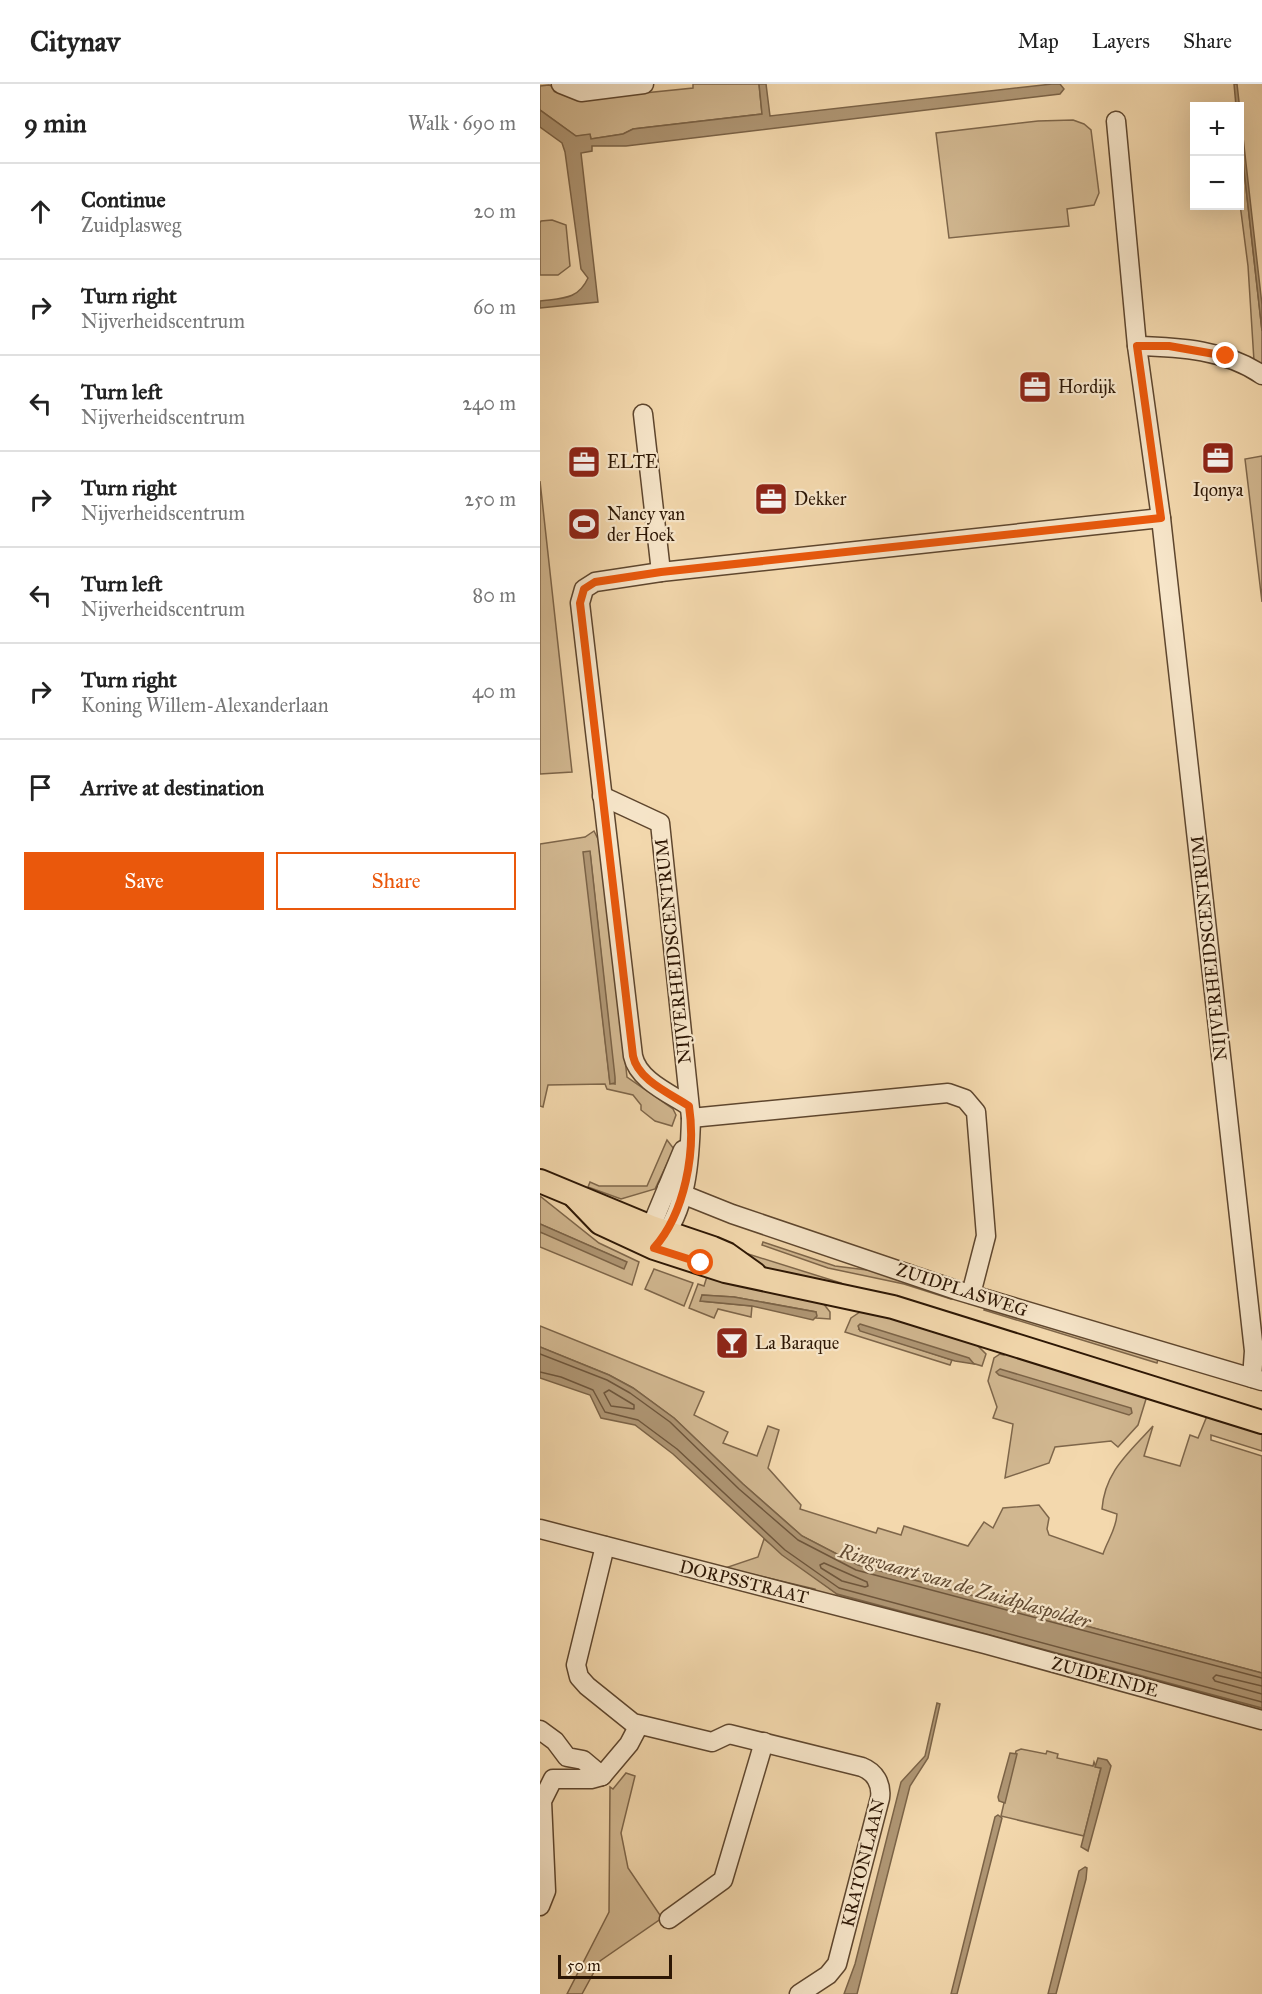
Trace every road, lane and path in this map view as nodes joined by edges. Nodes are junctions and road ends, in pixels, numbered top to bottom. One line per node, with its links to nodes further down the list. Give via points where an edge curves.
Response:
1 (561, 84): 2 (street, via 581,92)
2 (644, 84)
3 (1116, 121): 4 (street, NIJVERHEIDSCENTRUM)
4 (1137, 346): 5 (street, via 1169,346 1226,356); 7 (street, NIJVERHEIDSCENTRUM)
5 (1262, 375)
6 (643, 414): 8 (street)
7 (1161, 518): 8 (street, NIJVERHEIDSCENTRUM); 15 (street, NIJVERHEIDSCENTRUM)
8 (661, 572): 9 (street, NIJVERHEIDSCENTRUM, via 595,582 584,589 580,603)
9 (602, 796): 10 (street, NIJVERHEIDSCENTRUM, via 635,1067); 10 (street, NIJVERHEIDSCENTRUM, via 660,824)
10 (690, 1120): 12 (street, NIJVERHEIDSCENTRUM); 14 (street, via 948,1093 965,1099 976,1112 986,1236)
11 (540, 1181): 13 (main road, ZUIDPLASWEG)
12 (674, 1191): 13 (street, NIJVERHEIDSCENTRUM); 14 (street, ZUIDPLASWEG)
13 (658, 1236): 16 (main road, ZUIDPLASWEG, via 727,1254 758,1276 893,1307)
14 (971, 1294): 15 (street, ZUIDPLASWEG)
15 (1257, 1379)
16 (1262, 1422)
17 (540, 1528): 18 (street, DORPSSTRAAT)
18 (605, 1546): 19 (street, DORPSSTRAAT); 21 (street, KRATONLAAN, via 576,1665 587,1686)
19 (947, 1636): 20 (street, ZUIDEINDE)
20 (1262, 1720)
21 (639, 1725): 23 (street, KRATONLAAN, via 712,1742 729,1734); 24 (street, via 629,1744)
22 (540, 1730): 24 (street, via 567,1757 583,1760)
23 (764, 1743): 26 (street, via 723,1880); 27 (street, KRATONLAAN, via 866,1769 876,1777 880,1790 837,1964 828,1975)
24 (602, 1776): 25 (street, via 553,1779 542,1801 546,1891)
25 (540, 1906)
26 (669, 1919)
27 (799, 1994)

